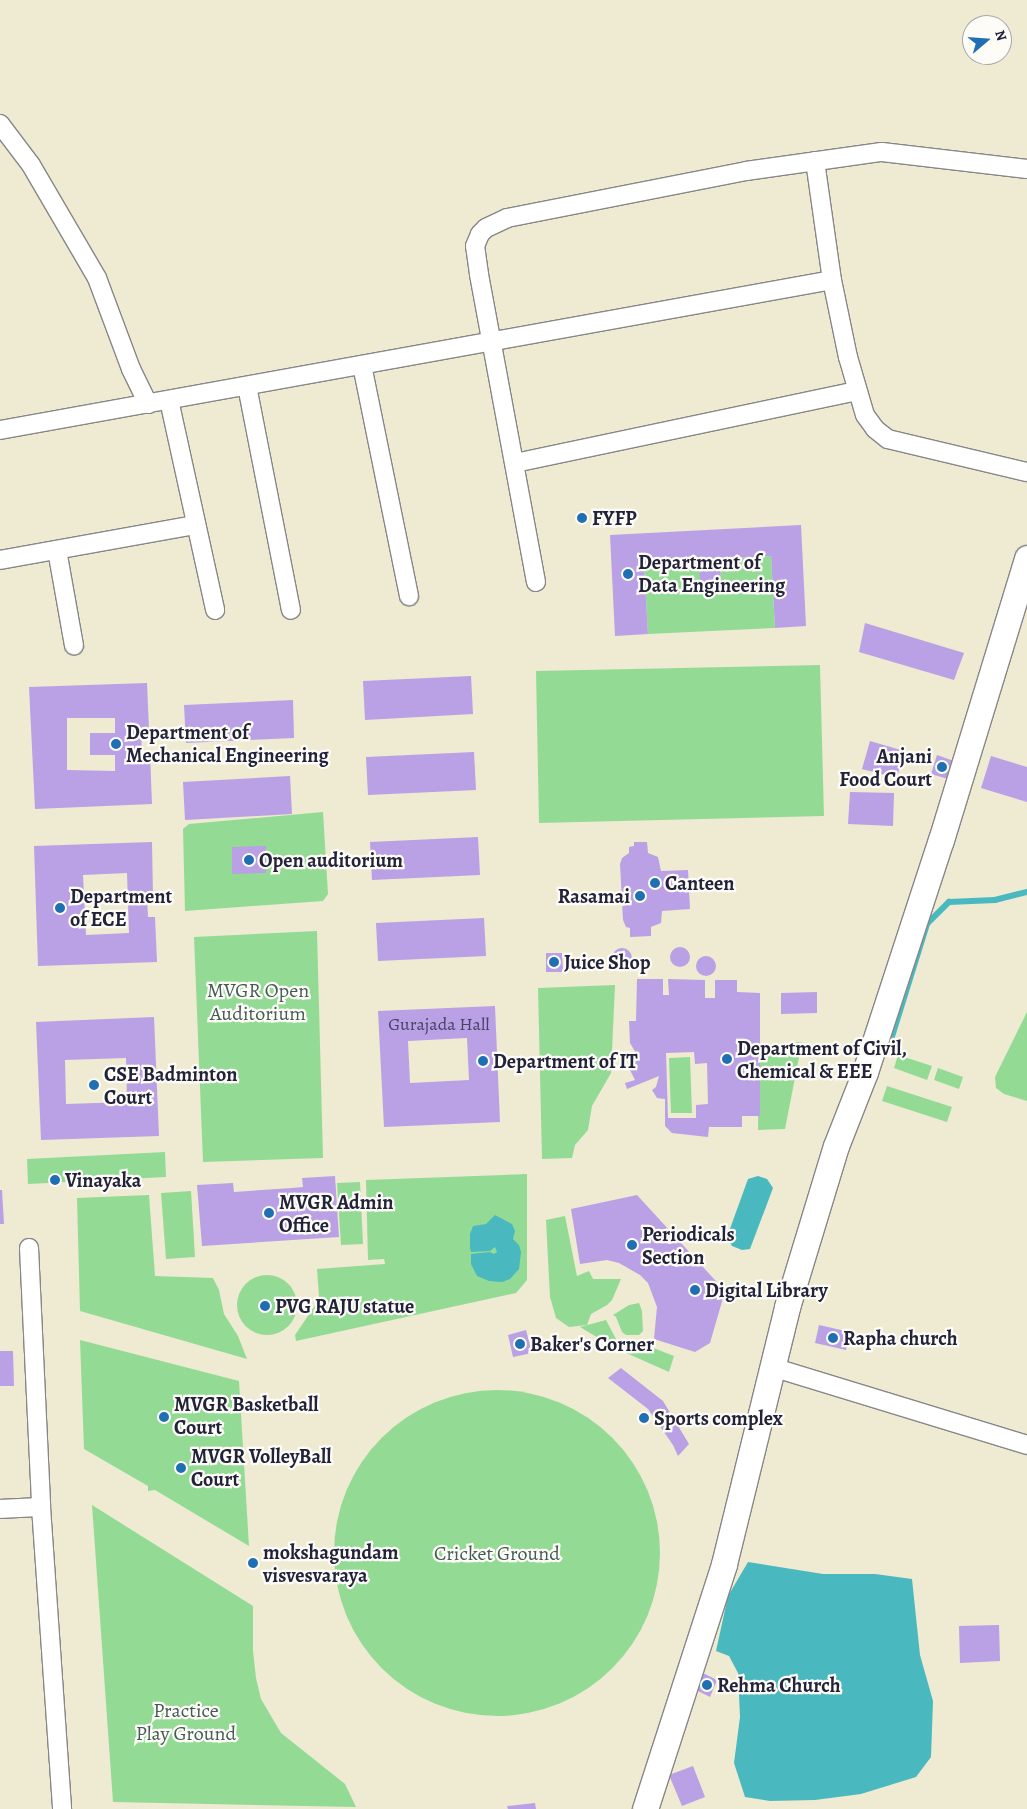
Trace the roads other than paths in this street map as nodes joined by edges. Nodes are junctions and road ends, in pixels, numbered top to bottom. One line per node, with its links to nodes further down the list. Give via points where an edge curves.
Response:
1 (0, 124): 10 (street, via 31,165 97,278 131,369)
2 (815, 162): 3 (street, via 882,152); 4 (street); 5 (street, via 746,171 496,222 480,234 475,246)
3 (1027, 169)
4 (832, 280): 5 (street); 8 (street)
5 (492, 342): 6 (street); 12 (street)
6 (362, 365): 7 (street); 19 (street)
7 (246, 386): 9 (street); 21 (street)
8 (858, 391): 12 (street); 13 (street, via 865,415 874,429 888,439)
9 (169, 400): 10 (street); 14 (street)
10 (148, 404): 11 (street)
11 (0, 430)
12 (515, 463): 18 (street)
13 (1027, 472)
14 (195, 525): 15 (street); 20 (street)
15 (57, 550): 17 (street); 22 (street)
16 (1027, 558): 24 (street, via 941,840 865,1072 836,1146)
17 (0, 560)
18 (536, 582)
19 (409, 596)
20 (215, 610)
21 (290, 610)
22 (74, 644)
23 (29, 1248): 26 (street)
24 (772, 1368): 25 (street); 29 (street, via 724,1564)
25 (1027, 1445)
26 (41, 1507): 27 (street); 28 (street)
27 (0, 1509)
28 (62, 1809)
29 (644, 1809)

